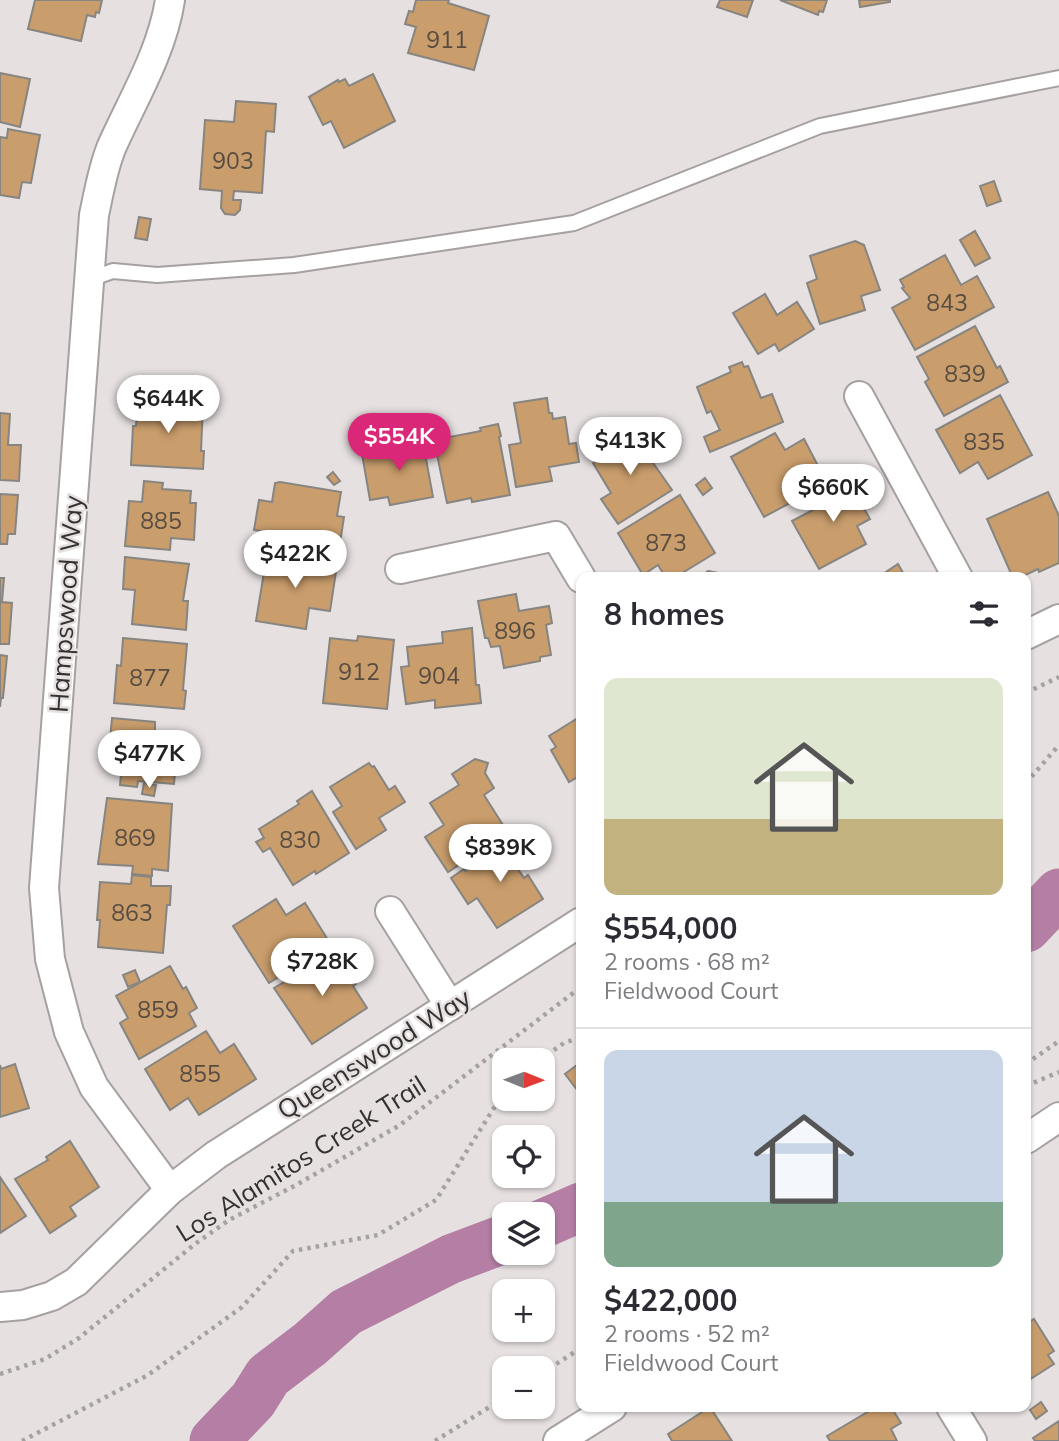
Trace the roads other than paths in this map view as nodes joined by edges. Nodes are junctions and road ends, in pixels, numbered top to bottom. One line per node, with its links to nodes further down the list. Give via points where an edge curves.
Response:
1 (170, 0): 3 (street, Hampswood Way, via 146,76 110,149 94,215)
2 (1059, 78): 3 (lane, via 820,127 574,223 294,265 157,275 113,271)
3 (87, 280): 15 (street, Hampswood Way, via 44,888 50,958 69,1032 94,1087)
4 (859, 396): 7 (street)
5 (400, 569): 6 (street, via 556,536)
6 (577, 572)
7 (955, 572)
8 (1059, 619): 9 (street)
9 (1031, 633)
10 (390, 911): 12 (street)
11 (576, 925): 12 (street, Queenswood Way)
12 (450, 1006): 15 (street, Queenswood Way, via 216,1155)
13 (1059, 1117): 14 (street)
14 (1031, 1136)
15 (170, 1190): 16 (street, Queenswood Way, via 76,1282 52,1296)
16 (0, 1307)
17 (605, 1412): 19 (street)
18 (953, 1412): 20 (street)
19 (573, 1437)
20 (972, 1441)

